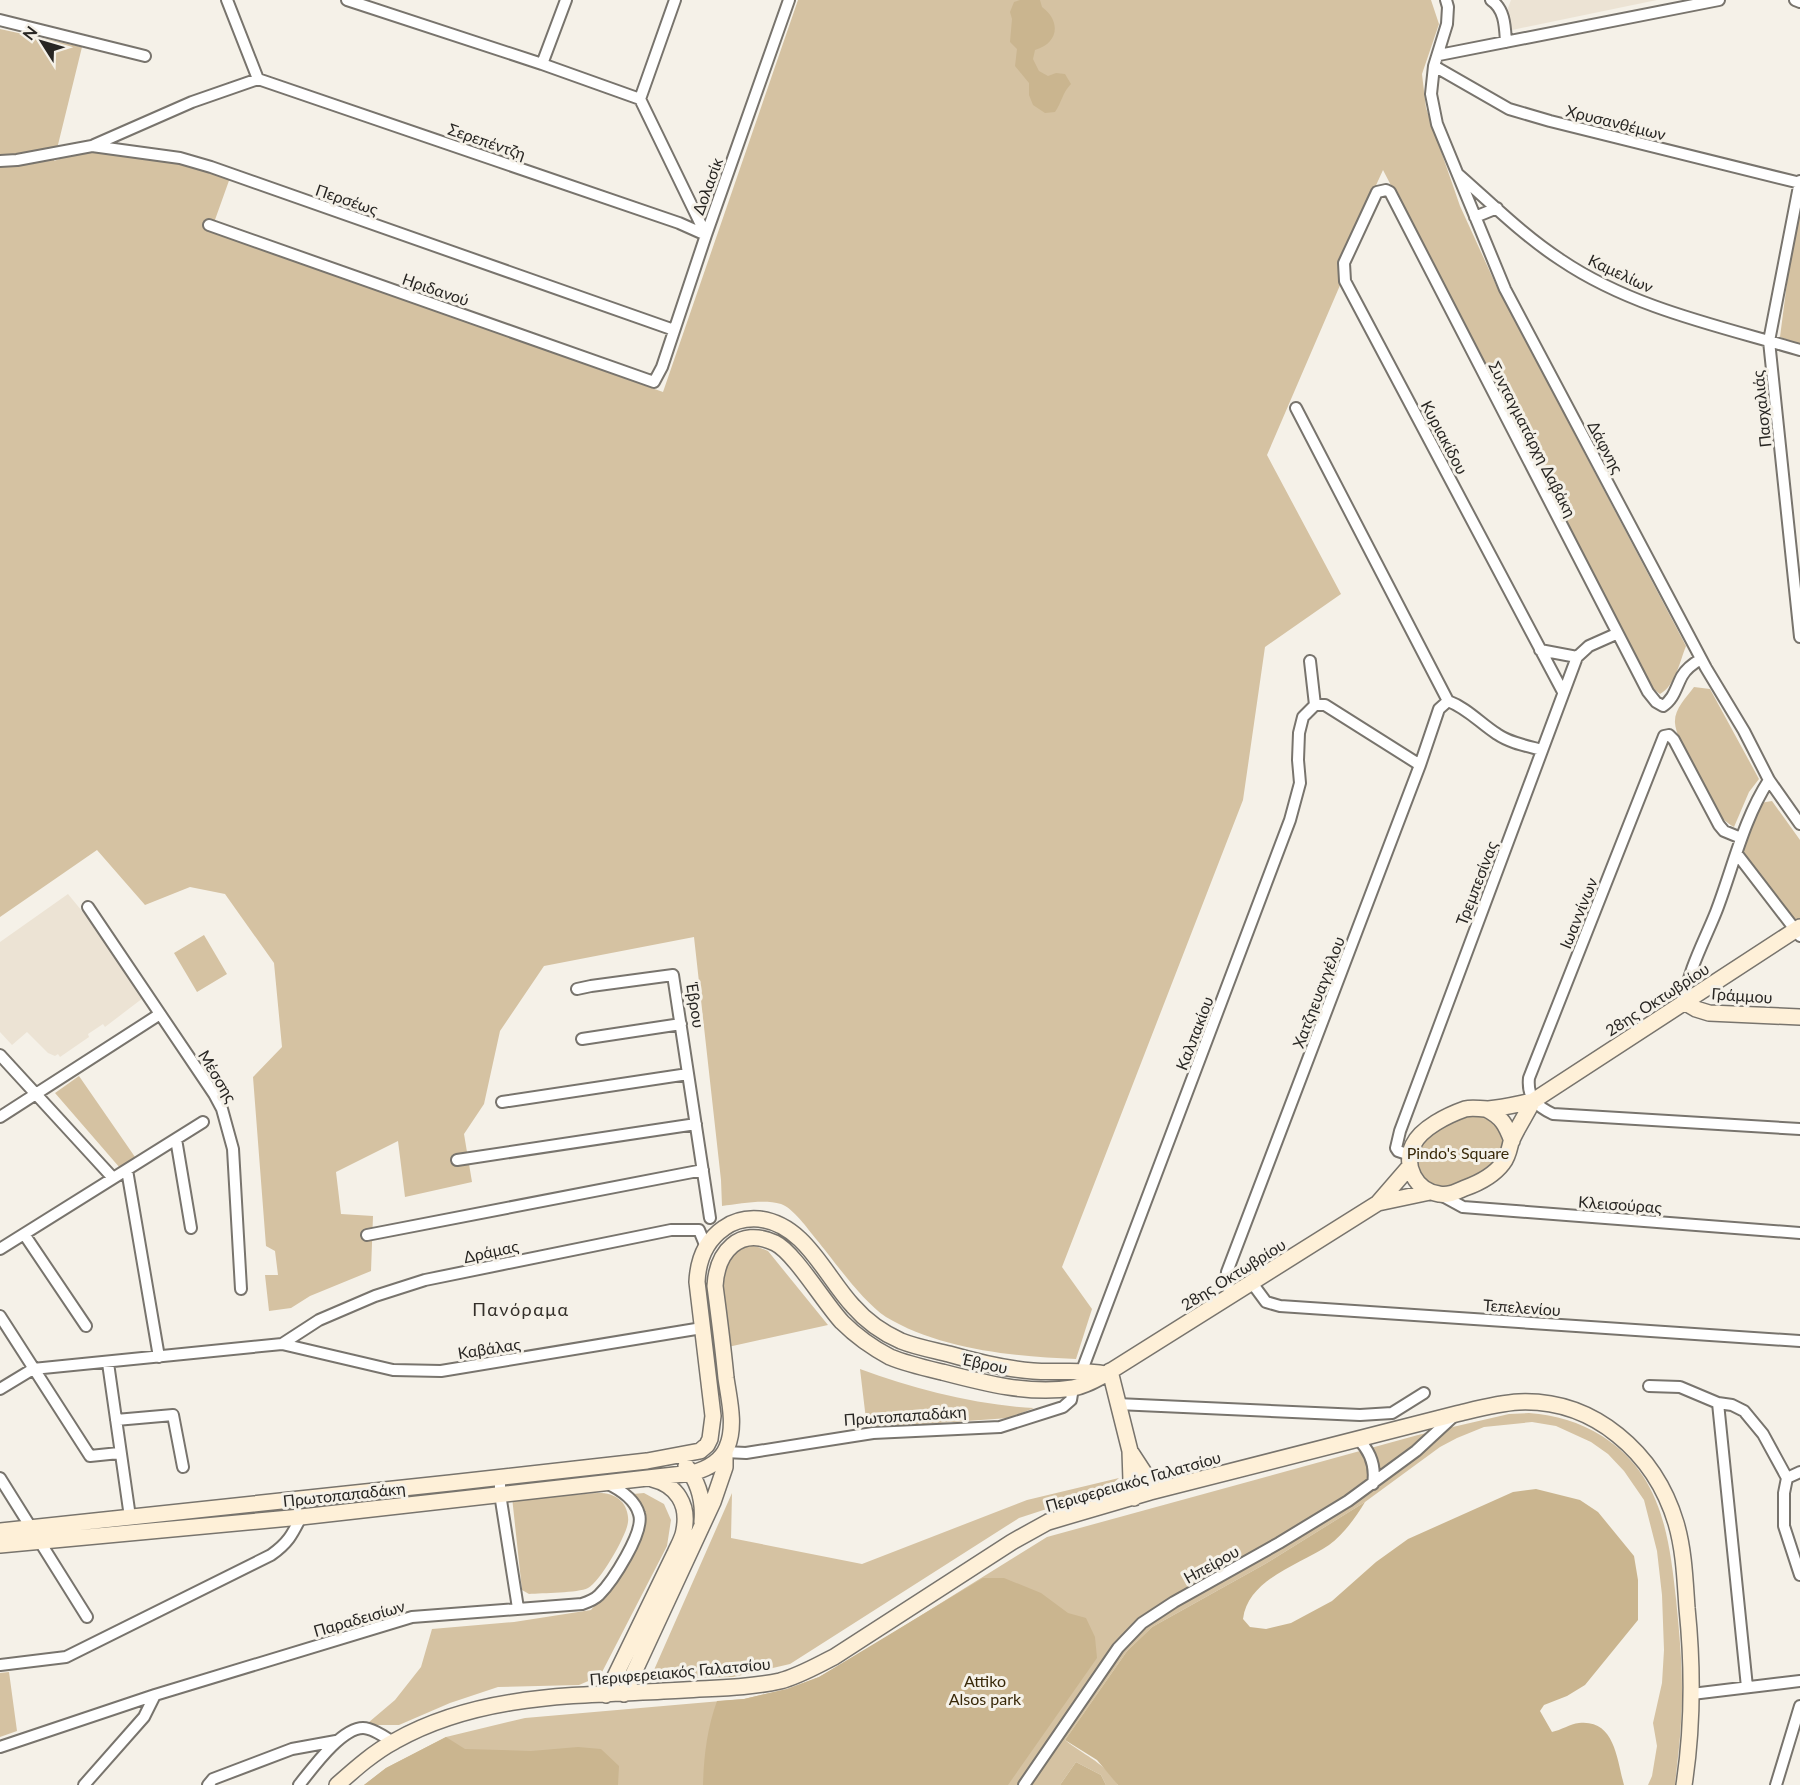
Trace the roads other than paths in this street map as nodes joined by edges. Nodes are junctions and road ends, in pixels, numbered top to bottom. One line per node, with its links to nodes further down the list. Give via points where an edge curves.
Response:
1 (227, 0): 17 (street)
2 (347, 0): 15 (street)
3 (566, 0): 15 (street)
4 (789, 0): 27 (street, Δολασίκ)
5 (1446, 0): 13 (street, Δάφνης, via 1447,24)
6 (1491, 0): 12 (street, via 1504,18)
7 (1719, 0): 12 (street)
8 (1795, 0): 10 (street)
9 (672, 1): 18 (street)
10 (1800, 2)
11 (0, 20): 14 (street)
12 (1506, 42): 13 (street)
13 (1439, 55): 16 (street, Δάφνης)
14 (145, 56)
15 (542, 64): 18 (street)
16 (1434, 66): 21 (street, Δάφνης, via 1431,94 1435,114); 22 (street, Χρυσανθέμων, via 1509,109 1550,122)
17 (258, 79): 19 (street, via 192,102); 27 (street, Σερεπέντζη)
18 (640, 99): 27 (street)
19 (92, 146): 20 (street, Περσέως); 28 (street, Περσέως, via 180,158 211,167)
20 (0, 161)
21 (1456, 172): 24 (street, Καμελίων); 25 (street, Δάφνης)
22 (1800, 182): 29 (street, Πασχαλιάς)
23 (1377, 192): 33 (street, Συνταγματάρχη Δαβάκη, via 1389,192); 35 (street, Κυριακίδου, via 1344,263 1346,281)
24 (1497, 208): 25 (street); 29 (street, Καμελίων, via 1561,261 1613,289 1670,312)
25 (1475, 217): 37 (street, Δάφνης, via 1505,289)
26 (209, 225): 31 (street, Ηριδανού)
27 (706, 235): 28 (street, Δολασίκ)
28 (674, 330): 31 (street, Δολασίκ)
29 (1769, 341): 30 (street, Καμελίων); 34 (street, Πασχαλιάς)
30 (1800, 350)
31 (654, 382)
32 (1296, 408): 40 (street)
33 (1616, 634): 36 (street, via 1589,646); 37 (street, Συνταγματάρχη Δαβάκη, via 1648,692 1663,706 1672,698 1683,674)
34 (1800, 637)
35 (1540, 650): 36 (street); 39 (street, Κυριακίδου)
36 (1577, 657): 39 (street, Τρεμπεσίνας)
37 (1701, 658): 44 (street, Δάφνης)
38 (1310, 662): 41 (street)
39 (1563, 692): 42 (street, Τρεμπεσίνας)
40 (1448, 701): 42 (street, via 1460,705 1512,742); 43 (street, Χατζηευαγγέλου, via 1439,709)
41 (1315, 705): 43 (street, via 1325,705); 95 (street, Καλπακίου, via 1303,717 1299,733 1300,783 1290,820)
42 (1542, 750): 69 (street, Τρεμπεσίνας, via 1400,1131 1396,1148)
43 (1420, 765): 86 (street, Χατζηευαγγέλου, via 1227,1272 1226,1282)
44 (1769, 780): 45 (street, Δάφνης); 46 (street)
45 (1800, 824)
46 (1741, 838): 47 (street); 59 (street, Ιωαννίνων, via 1719,825 1674,740 1664,736 1529,1078)
47 (1737, 854): 49 (street); 51 (street, via 1687,981)
48 (88, 908): 52 (street, Μέσσης)
49 (1798, 931): 51 (main road, 28ης Οκτωβρίου)
50 (578, 989): 54 (street, Έβρου, via 673,975)
51 (1684, 1002): 53 (main road, Γράμμου, via 1709,1013); 59 (main road, 28ης Οκτωβρίου)
52 (160, 1014): 58 (street); 85 (street, Μέσσης, via 222,1109 233,1149)
53 (1800, 1017)
54 (681, 1024): 55 (street); 57 (street, Έβρου)
55 (582, 1039)
56 (0, 1055): 58 (street)
57 (688, 1074): 60 (street); 64 (street, Έβρου)
58 (38, 1094): 62 (street); 72 (street)
59 (1533, 1101): 61 (main road, 28ης Οκτωβρίου); 65 (street, via 1553,1114); 67 (main road, 28ης Οκτωβρίου)
60 (502, 1102)
61 (1486, 1109): 67 (main road, via 1505,1122); 69 (main road, 28ης Οκτωβρίου, via 1475,1107 1440,1121 1414,1144)
62 (0, 1117)
63 (203, 1122): 66 (street)
64 (696, 1124): 68 (street); 71 (street, Έβρου)
65 (1800, 1129)
66 (177, 1138): 70 (street); 77 (street)
67 (1512, 1142): 73 (main road, 28ης Οκτωβρίου, via 1502,1164 1477,1184 1451,1194)
68 (457, 1160)
69 (1410, 1160): 73 (main road, via 1416,1180); 74 (main road, 28ης Οκτωβρίου)
70 (127, 1170): 72 (street); 92 (street)
71 (703, 1170): 75 (street, Έβρου); 81 (street)
72 (113, 1178): 80 (street)
73 (1435, 1193): 74 (main road, 28ης Οκτωβρίου); 79 (street, Κλεισούρας, via 1463,1207)
74 (1378, 1203): 84 (main road, 28ης Οκτωβρίου)
75 (710, 1218): 76 (street, Έβρου); 78 (street)
76 (732, 1223): 82 (main road); 95 (main road, Έβρου, via 758,1219 786,1227 868,1322 898,1340 1017,1370)
77 (191, 1228)
78 (699, 1230): 82 (street); 91 (street, Δράμας, via 671,1230 425,1280 319,1320)
79 (1800, 1233)
80 (24, 1234): 83 (street); 88 (street)
81 (367, 1235)
82 (706, 1247): 89 (main road, via 697,1282)
83 (0, 1249)
84 (1252, 1283): 86 (main road, 28ης Οκτωβρίου); 90 (street, Τεπελενίου, via 1266,1302 1280,1306)
85 (241, 1289)
86 (1232, 1296): 96 (main road, 28ης Οκτωβρίου)
87 (0, 1316): 94 (street)
88 (86, 1326)
89 (702, 1328): 91 (street, Καβάλας, via 441,1371 393,1370); 109 (main road, via 712,1433 700,1451)
90 (1800, 1341)
91 (282, 1344): 92 (street)
92 (159, 1357): 93 (street)
93 (108, 1363): 94 (street); 104 (street)
94 (33, 1369): 99 (street); 108 (street, via 90,1456)
95 (1085, 1370): 96 (main road, Έβρου)
96 (1109, 1377): 98 (main road, Έβρου); 102 (main road)
97 (1648, 1386): 101 (street, via 1680,1387)
98 (1073, 1388): 107 (street, Πρωτοπαπαδάκη, via 1071,1400 1063,1407 1000,1427 873,1433 746,1453); 107 (main road, Έβρου, via 996,1385 890,1357 842,1322 781,1247 750,1238 730,1246 716,1274 730,1413 730,1438)
99 (0, 1389)
100 (1424, 1393): 102 (street, via 1392,1413 1360,1415)
101 (1718, 1403): 116 (street, via 1744,1411 1763,1434); 134 (street)
102 (1117, 1404): 106 (main road)
103 (1456, 1414): 105 (main road, Περιφερειακός Γαλατσίου); 118 (street, Ηπείρου, via 1435,1436); 136 (main road, Περιφερειακός Γαλατσίου, via 1504,1403 1551,1404 1607,1425 1647,1463 1665,1493 1676,1525 1684,1572)
104 (116, 1420): 108 (street); 110 (street, via 172,1415)
105 (1358, 1439): 118 (street, via 1371,1455); 119 (main road, Περιφερειακός Γαλατσίου)
106 (1130, 1451): 119 (main road, via 1145,1474); 121 (main road)
107 (724, 1452): 112 (main road, via 708,1467); 125 (main road, Έβρου, via 721,1483)
108 (119, 1453): 122 (street)
109 (678, 1456): 112 (main road); 114 (main road, Πρωτοπαπαδάκη)
110 (183, 1467)
111 (1800, 1472): 116 (street)
112 (692, 1473): 115 (main road, Πρωτοπαπαδάκη); 125 (main road, via 703,1506)
113 (0, 1478): 124 (street)
114 (500, 1478): 120 (street); 122 (main road, Πρωτοπαπαδάκη)
115 (646, 1478): 117 (main road, Πρωτοπαπαδάκη); 138 (main road, via 665,1482 678,1493 685,1530)
116 (1787, 1478): 129 (street, via 1784,1526)
117 (606, 1483): 120 (main road, Πρωτοπαπαδάκη); 130 (street, Παραδεισίων, via 630,1499 639,1514 634,1541 607,1586 596,1598 582,1604)
118 (1373, 1484): 147 (street, Ηπείρου, via 1142,1623 1118,1648)
119 (1150, 1492): 121 (main road, Περιφερειακός Γαλατσίου)
120 (500, 1494): 123 (main road, Πρωτοπαπαδάκη); 130 (street)
121 (1134, 1498): 135 (main road, Περιφερειακός Γαλατσίου, via 1048,1522 808,1670 779,1681)
122 (129, 1516): 124 (main road, Πρωτοπαπαδάκη)
123 (301, 1517): 127 (main road, Πρωτοπαπαδάκη); 132 (street, via 292,1536 271,1555 66,1657)
124 (31, 1528): 126 (main road, Πρωτοπαπαδάκη); 127 (street)
125 (702, 1529): 135 (main road, Έβρου)
126 (0, 1531)
127 (39, 1541): 128 (main road, Πρωτοπαπαδάκη); 131 (street)
128 (0, 1545)
129 (1800, 1575)
130 (518, 1608): 137 (street, Παραδεισίων, via 412,1617)
131 (87, 1617)
132 (0, 1665)
133 (1800, 1682): 134 (street)
134 (1747, 1688): 136 (street)
135 (624, 1694): 138 (main road, Περιφερειακός Γαλατσίου)
136 (1692, 1694): 148 (main road, Περιφερειακός Γαλατσίου)
137 (155, 1695): 142 (street, Παραδεισίων); 143 (street, via 144,1717)
138 (606, 1695): 141 (main road, Περιφερειακός Γαλατσίου, via 531,1699 475,1708)
139 (1800, 1707): 149 (street)
140 (336, 1741): 141 (street, via 363,1727); 144 (street, via 292,1749 213,1779); 145 (street)
141 (393, 1742): 146 (main road, Περιφερειακός Γαλατσίου)
142 (0, 1746)
143 (84, 1785)
144 (208, 1785)
145 (299, 1785)
146 (338, 1785)
147 (1024, 1785)
148 (1684, 1785)
149 (1776, 1785)

